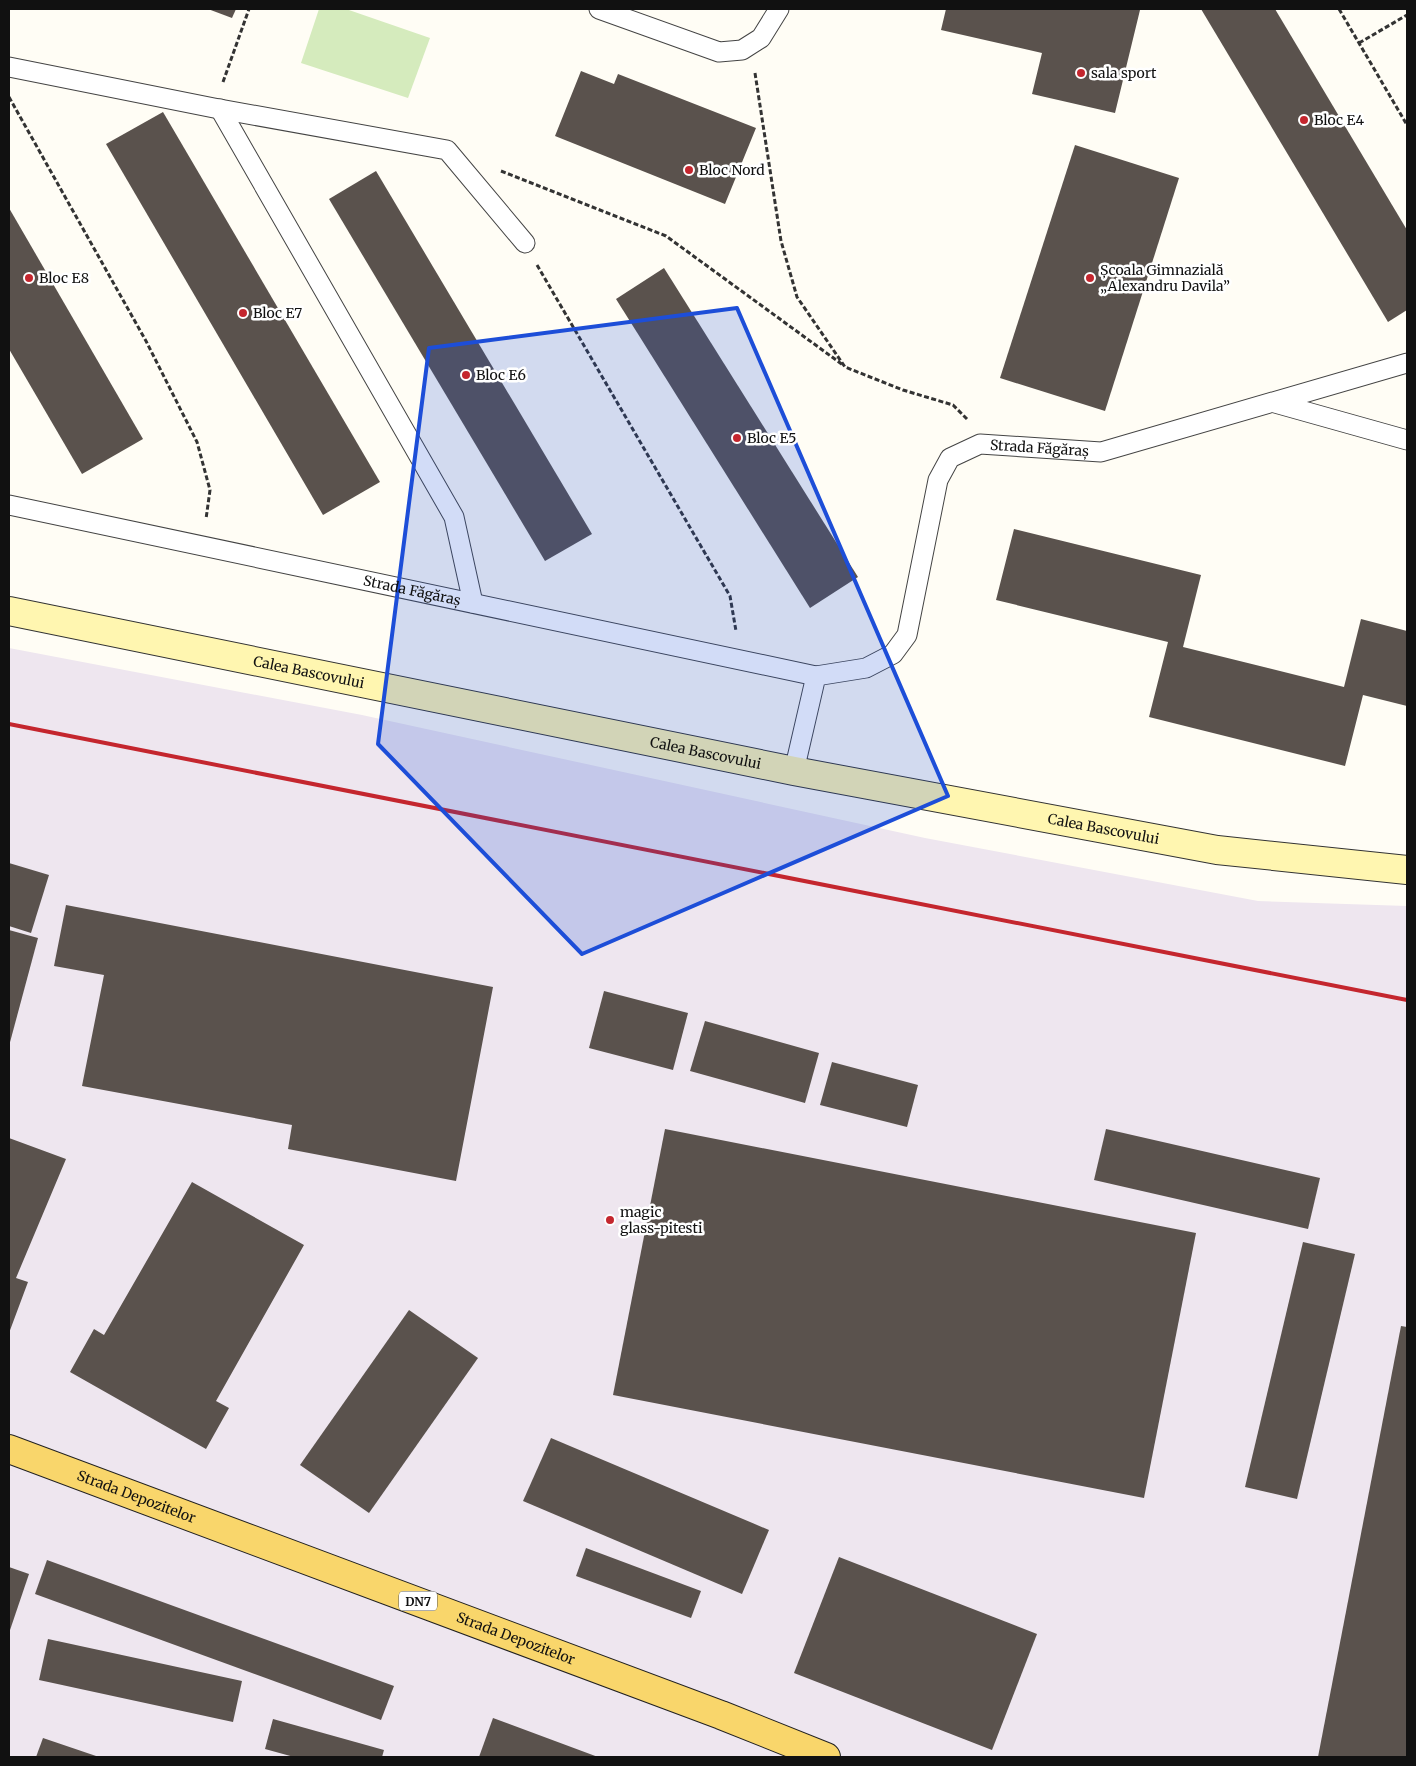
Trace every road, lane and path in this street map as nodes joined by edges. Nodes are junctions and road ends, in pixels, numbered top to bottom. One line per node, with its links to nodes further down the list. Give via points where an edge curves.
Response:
1 (249, 9): 10 (path)
2 (598, 9): 7 (lane, via 719,52 742,50)
3 (779, 9): 7 (lane, via 761,38)
4 (1339, 9): 6 (path)
5 (1407, 15): 6 (path)
6 (1359, 43): 11 (path)
7 (751, 45): 15 (path, via 781,241 797,297)
8 (9, 67): 10 (lane)
9 (9, 97): 20 (path, via 146,341 196,442 210,490)
10 (217, 109): 13 (lane, via 447,150); 21 (lane, via 454,517)
11 (1407, 125)
12 (492, 168): 15 (path, via 666,236)
13 (525, 243): 23 (path, via 730,596)
14 (1407, 362): 16 (lane, Strada Făgăraș)
15 (845, 367): 18 (path, via 953,405)
16 (1275, 403): 17 (lane); 18 (lane, Strada Făgăraș, via 1100,452)
17 (1407, 440)
18 (995, 445): 24 (lane, Strada Făgăraș, via 980,444 950,458 938,480 907,635 893,654 866,668)
19 (9, 504): 20 (lane, Strada Făgăraș)
20 (203, 546): 21 (lane, Strada Făgăraș)
21 (473, 603): 23 (lane, Strada Făgăraș)
22 (9, 611): 25 (street, Calea Bascovului)
23 (741, 660): 24 (lane, Strada Făgăraș)
24 (816, 676): 25 (lane)
25 (794, 772): 26 (street, Calea Bascovului, via 1217,850)
26 (1407, 870)
27 (9, 1449): 28 (main road, Strada Depozitelor / DN7, via 721,1714)
28 (826, 1757)

